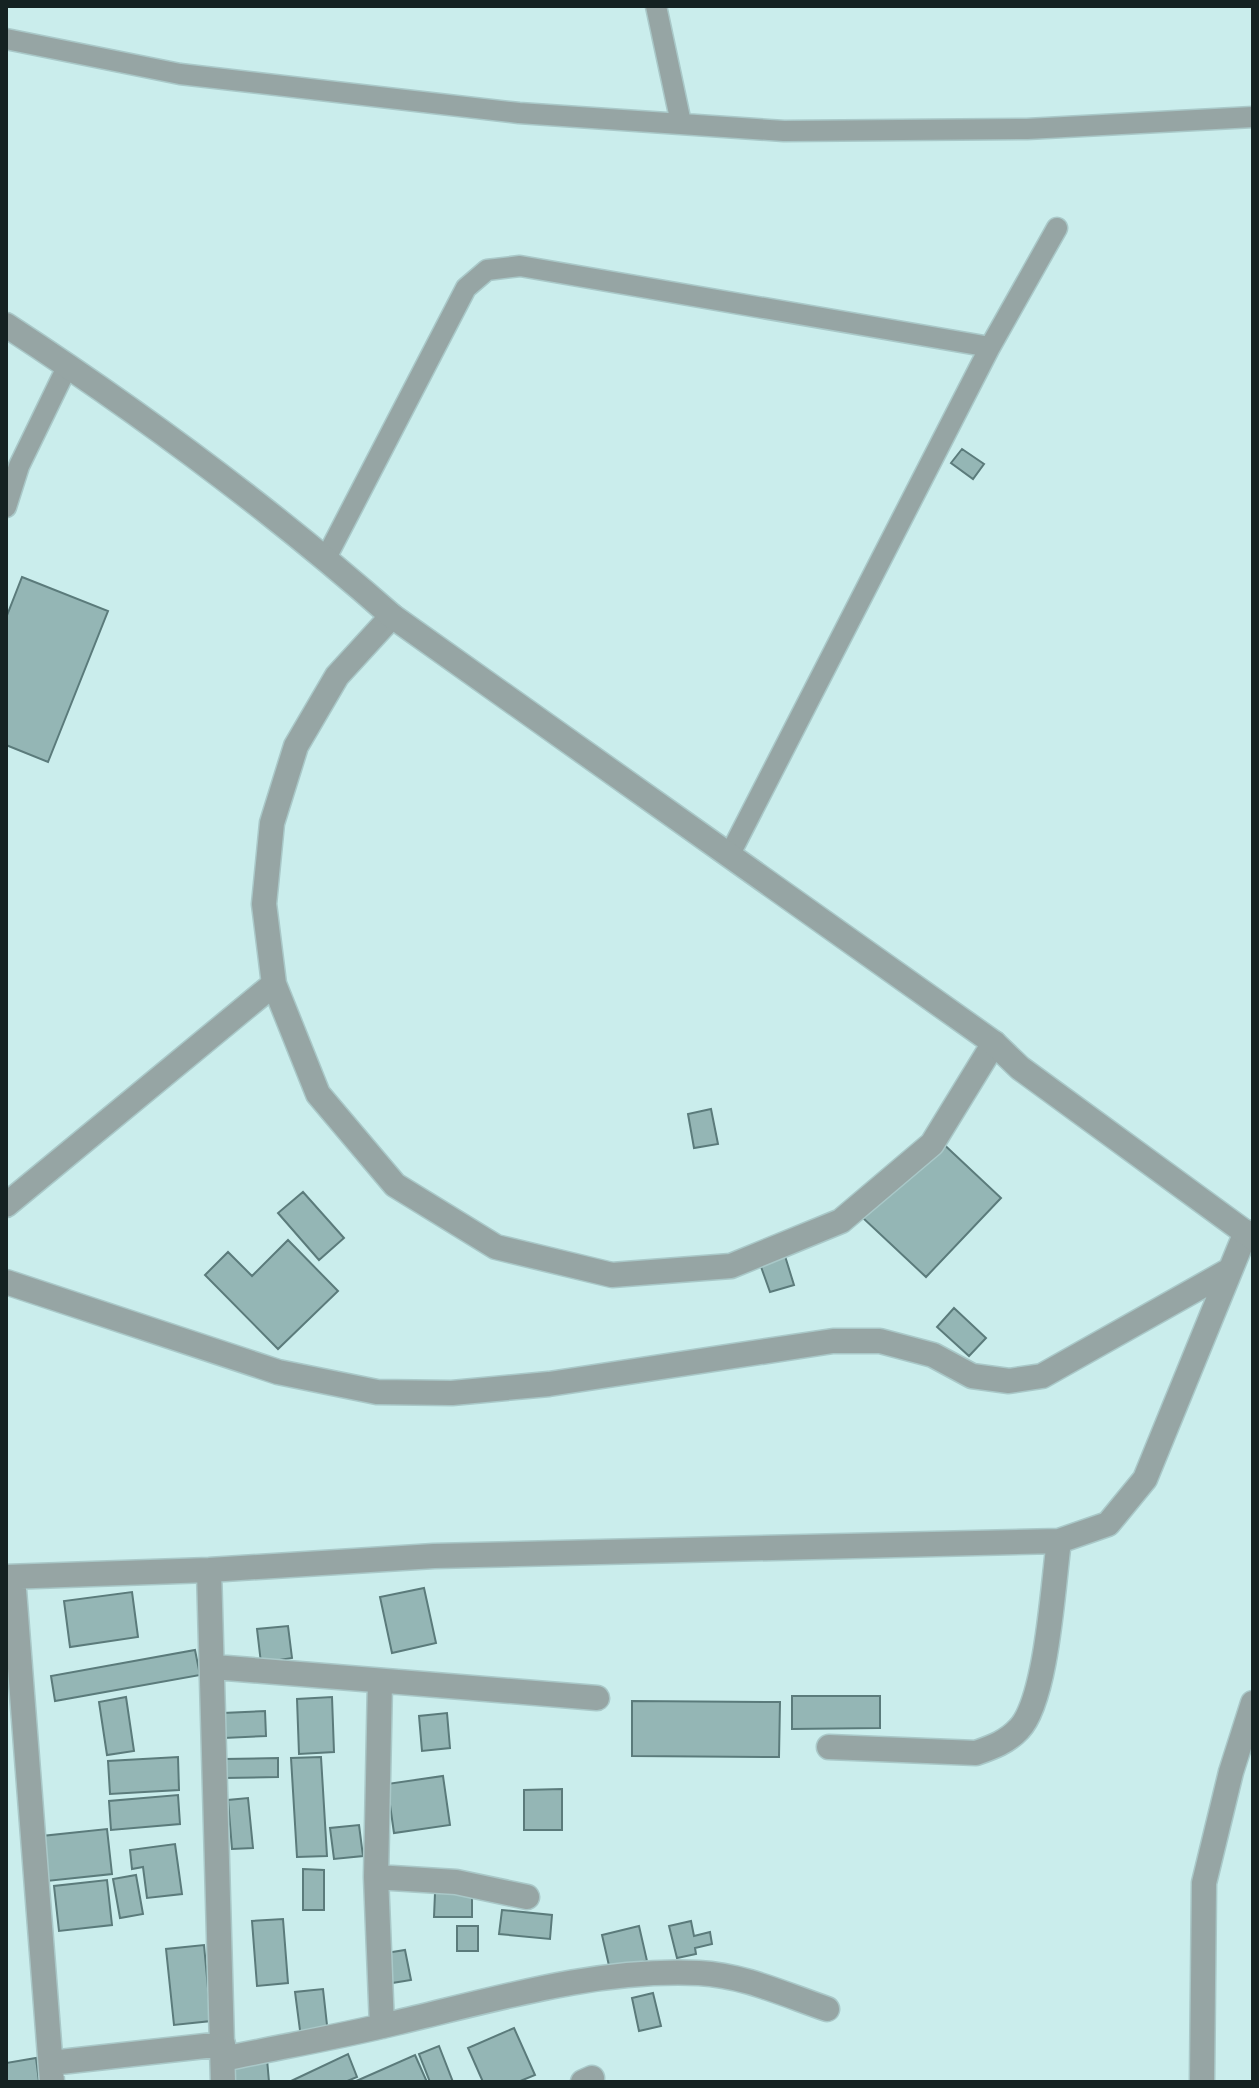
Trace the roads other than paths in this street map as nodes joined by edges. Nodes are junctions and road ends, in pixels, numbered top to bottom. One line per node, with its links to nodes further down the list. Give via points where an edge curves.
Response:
1 (656, 6): 4 (lane)
2 (6, 39): 4 (lane, via 180,74 519,113)
3 (1253, 117): 4 (lane, via 1012,130 784,131)
4 (681, 123)
5 (1057, 228): 7 (lane)
6 (6, 325): 8 (street)
7 (990, 347): 11 (lane, via 520,266 487,270 466,288); 13 (lane)
8 (68, 365): 9 (lane); 11 (street)
9 (12, 462): 10 (lane)
10 (6, 507)
11 (326, 558): 12 (street)
12 (392, 616): 13 (street); 14 (street, via 337,676 292,759 272,823 264,904)
13 (730, 854): 15 (street)
14 (274, 984): 15 (street, via 318,1094 395,1185 496,1247 612,1275 731,1266 841,1221 932,1144); 16 (street)
15 (994, 1043): 17 (street, via 1020,1068)
16 (6, 1205)
17 (1249, 1235): 18 (street)
18 (1230, 1270): 19 (street, via 1042,1376 1009,1381 972,1376 933,1355 880,1341 833,1341 549,1384 452,1393 377,1392 278,1372); 20 (street, via 1145,1479 1108,1524)
19 (6, 1282)
20 (1059, 1541): 21 (street, via 434,1556); 28 (street, via 1036,1701 1021,1728 999,1745 976,1753)
21 (209, 1570): 22 (street); 23 (street)
22 (10, 1577): 27 (street)
23 (214, 1667): 24 (street); 33 (street)
24 (380, 1681): 25 (street); 29 (street)
25 (597, 1698)
26 (1253, 1703): 35 (street, via 1204,1883)
27 (15, 1708): 34 (street)
28 (829, 1747)
29 (376, 1877): 30 (street, via 456,1882); 32 (street)
30 (527, 1897)
31 (827, 2009): 32 (street, via 738,1978 699,1973 615,1977 525,1992)
32 (382, 2026): 33 (street)
33 (223, 2062): 34 (street)
34 (52, 2072)
35 (1202, 2082)

